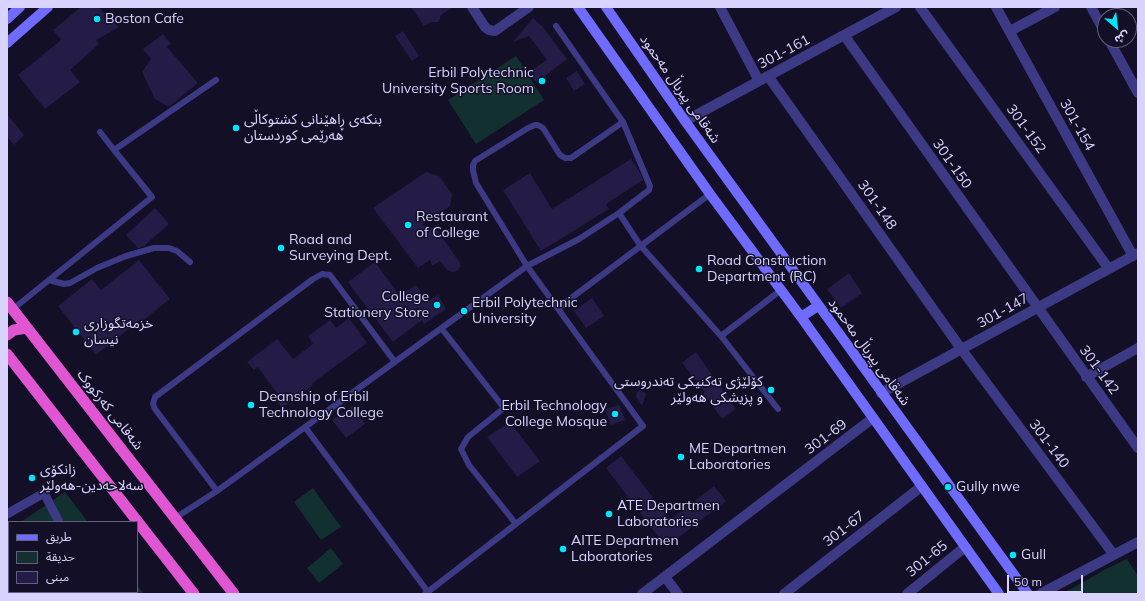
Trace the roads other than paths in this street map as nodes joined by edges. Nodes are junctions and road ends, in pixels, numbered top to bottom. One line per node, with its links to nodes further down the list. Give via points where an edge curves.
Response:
1 (20, 7): 14 (main road)
2 (48, 7): 18 (main road)
3 (472, 7): 4 (street, via 485,27 495,31)
4 (529, 7)
5 (578, 7): 27 (main road)
6 (606, 7): 23 (main road, شەقامی پیرباڵ مەحمود)
7 (720, 7): 20 (street, 301-148)
8 (896, 7): 17 (street, 301-161)
9 (920, 7): 33 (street, 301-152)
10 (996, 7): 16 (street, 301-154)
11 (1055, 7): 16 (street)
12 (1091, 7): 13 (street)
13 (1097, 18)
14 (7, 19)
15 (556, 26): 24 (lane)
16 (1010, 31): 30 (street, 301-154)
17 (844, 36): 20 (street, 301-161); 39 (street, 301-150)
18 (7, 43)
19 (1113, 48): 22 (street)
20 (764, 79): 23 (street, 301-161); 46 (street, 301-148)
21 (216, 80): 26 (lane)
22 (1138, 93)
23 (685, 121): 37 (main road, شەقامی پیرباڵ مەحمود)
24 (623, 122): 28 (lane, via 650,186 649,190); 32 (lane, via 571,158 560,155 543,128 535,125 473,165 476,183)
25 (100, 132): 26 (lane)
26 (114, 150): 34 (lane, via 152,198)
27 (710, 194): 29 (lane); 35 (main road)
28 (619, 213): 29 (lane); 32 (lane, via 579,239)
29 (640, 245): 38 (lane); 44 (lane)
30 (1135, 254): 33 (street, 301-147)
31 (190, 262): 34 (lane, via 177,251 154,248 97,268 70,283)
32 (527, 266): 38 (lane); 42 (lane)
33 (1109, 269): 39 (street, 301-147)
34 (49, 280): 36 (lane)
35 (781, 290): 40 (main road); 44 (lane)
36 (10, 305): 41 (highway, شەقامی کەرکووک)
37 (818, 306): 40 (main road); 50 (main road, شەقامی پیرباڵ مەحمود)
38 (558, 308): 62 (lane, via 643,426)
39 (1037, 308): 46 (street, 301-147); 49 (street, 301-142)
40 (801, 317): 52 (main road)
41 (27, 328): 43 (highway, via 14,330); 58 (highway, شەقامی کەرکووک)
42 (442, 329): 48 (lane); 62 (lane, via 504,408 468,437 461,449 469,464)
43 (7, 335)
44 (721, 336): 51 (lane)
45 (1138, 348): 49 (street)
46 (962, 350): 50 (street, 301-147); 65 (street, 301-140)
47 (7, 354): 60 (highway)
48 (395, 362): 53 (lane); 56 (lane, via 330,275 322,274 313,279 155,397 155,409)
49 (1086, 377): 54 (street, 301-142)
50 (881, 393): 75 (main road, شەقامی پیرباڵ مەحمود)
51 (778, 409)
52 (873, 418): 55 (main road); 66 (street, 301-69)
53 (305, 427): 56 (lane); 67 (lane)
54 (1138, 447)
55 (922, 486): 64 (main road); 68 (street, 301-67)
56 (217, 491): 58 (lane)
57 (7, 514): 59 (street, via 44,493)
58 (175, 518): 70 (highway, شەقامی کەرکووک)
59 (59, 521)
60 (137, 521)
61 (138, 522): 69 (highway)
62 (516, 524): 67 (lane)
63 (1137, 545): 65 (street)
64 (965, 547): 73 (street, 301-65); 74 (main road)
65 (1114, 555): 76 (street)
66 (665, 577): 71 (street, 301-69); 72 (street)
67 (427, 593)
68 (787, 593)
69 (194, 594)
70 (234, 594)
71 (642, 594)
72 (678, 594)
73 (907, 594)
74 (999, 594)
75 (1028, 594)
76 (1040, 594)

